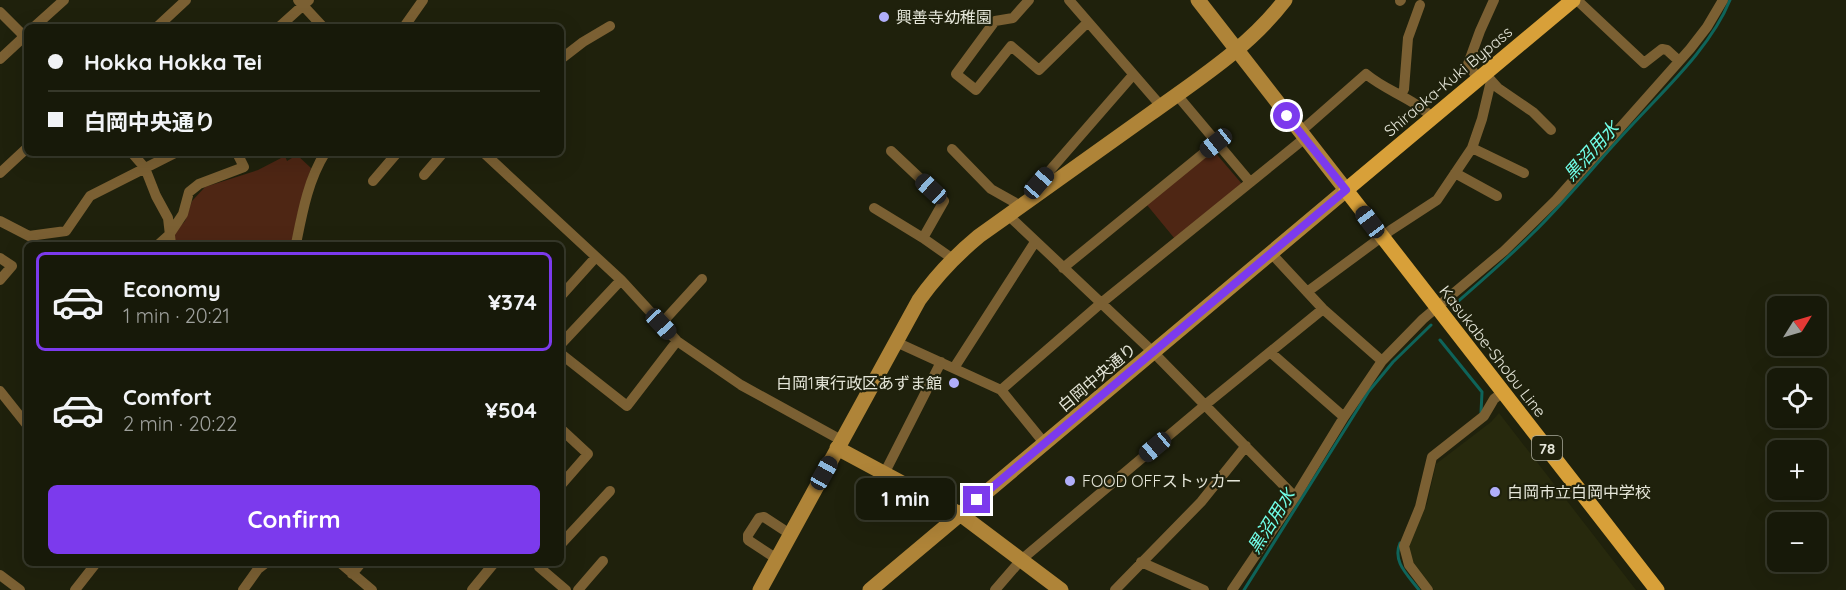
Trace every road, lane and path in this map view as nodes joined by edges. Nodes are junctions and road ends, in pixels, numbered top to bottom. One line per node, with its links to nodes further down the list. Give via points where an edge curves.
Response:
1 (64, 0): 15 (street)
2 (186, 0): 16 (street)
3 (423, 0): 19 (street)
4 (1029, 0): 14 (street, via 1013,18 995,21 956,74 976,90 1011,46 1039,70)
5 (1069, 0): 14 (street)
6 (1198, 0): 23 (street)
7 (1285, 0): 23 (street)
8 (1494, 0): 28 (street, via 1468,64)
9 (1575, 0): 26 (street, via 1644,63 1662,49); 28 (main road, Shiraoka-Kuki Bypass)
10 (1723, 0): 26 (street)
11 (303, 2): 17 (street); 18 (street)
12 (1420, 5): 30 (street, via 1408,38)
13 (0, 12): 21 (street)
14 (1088, 22): 27 (street)
15 (37, 24)
16 (160, 24)
17 (282, 24)
18 (321, 24)
19 (406, 24)
20 (610, 26): 24 (street)
21 (24, 34)
22 (24, 38): 25 (street)
23 (1237, 51): 29 (street); 34 (street)
24 (564, 57)
25 (0, 59)
26 (1680, 61): 77 (street, via 1556,200 1504,251)
27 (1133, 75): 31 (street); 55 (street, via 1039,183)
28 (1485, 78): 32 (main road, Shiraoka-Kuki Bypass); 33 (street); 36 (street, via 1482,118)
29 (1177, 95): 31 (street); 35 (street)
30 (1401, 96): 32 (street); 34 (street, via 1366,74)
31 (1161, 106): 55 (street)
32 (1432, 117): 54 (main road, Shiraoka-Kuki Bypass)
33 (1551, 130)
34 (1303, 135): 53 (street); 54 (street)
35 (1216, 143): 53 (street); 70 (street)
36 (1472, 148): 49 (street); 50 (street)
37 (952, 149): 57 (street, via 991,189)
38 (24, 151): 48 (street)
39 (891, 151): 62 (street, via 945,201)
40 (135, 156): 47 (street)
41 (169, 156): 47 (street)
42 (238, 156): 63 (street, via 244,167 199,184 189,192)
43 (323, 156): 64 (street, via 302,211)
44 (394, 156): 52 (street)
45 (440, 156): 51 (street)
46 (487, 156): 67 (street)
47 (145, 168): 60 (street, via 90,196 66,231 29,236); 63 (street, via 168,218)
48 (0, 173)
49 (1455, 173): 56 (street); 61 (street, via 1437,200)
50 (1524, 173)
51 (424, 175)
52 (373, 181)
53 (1250, 182): 76 (street)
54 (1346, 190): 61 (main road, Kasukabe-Shobu Line / 78); 66 (street, 白岡中央通り)
55 (1038, 194): 57 (street)
56 (1497, 196)
57 (1022, 206): 59 (street)
58 (874, 208): 62 (street)
59 (1008, 215): 65 (street); 69 (street)
60 (0, 221)
61 (1382, 237): 74 (street); 77 (main road, Kasukabe-Shobu Line / 78)
62 (923, 238): 69 (street)
63 (170, 240)
64 (296, 242)
65 (1035, 242): 70 (street); 88 (street)
66 (1270, 252): 74 (street); 83 (street, 白岡中央通り)
67 (596, 257): 73 (street); 75 (street)
68 (0, 258): 72 (street, via 12,266)
69 (953, 259): 82 (street, via 929,285)
70 (1063, 268): 76 (street)
71 (702, 279): 79 (street)
72 (0, 280)
73 (621, 280): 79 (street); 80 (street)
74 (1307, 292): 78 (street)
75 (564, 293)
76 (1100, 304): 83 (street); 89 (street)
77 (1436, 307): 87 (street); 91 (main road, Kasukabe-Shobu Line / 78)
78 (1323, 309): 84 (street); 87 (street)
79 (661, 324): 81 (street)
80 (564, 341)
81 (677, 341): 85 (street, via 627,406); 96 (street)
82 (896, 342): 86 (street); 96 (street)
83 (1153, 352): 92 (street); 97 (street, 白岡中央通り)
84 (1270, 352): 92 (street); 93 (street)
85 (564, 356)
86 (941, 362): 88 (street); 99 (street)
87 (1382, 362): 93 (street)
88 (954, 368): 89 (street)
89 (1001, 390): 97 (street)
90 (0, 391): 94 (street)
91 (1503, 392): 132 (street, via 1484,416 1432,457 1420,507 1404,546 1408,565); 133 (main road, Kasukabe-Shobu Line / 78)
92 (1205, 405): 98 (street); 107 (street)
93 (1344, 417): 102 (street)
94 (24, 421)
95 (564, 432): 100 (street, via 588,454)
96 (839, 444): 99 (street); 104 (street)
97 (1045, 444): 103 (street, 白岡中央通り)
98 (1246, 446): 102 (street); 109 (street, via 1201,502)
99 (884, 474): 103 (street)
100 (564, 482)
101 (610, 491): 105 (street)
102 (1294, 496): 131 (street)
103 (960, 514): 107 (street); 126 (street, 白岡中央通り)
104 (790, 534): 106 (street); 106 (street, via 764,517 759,518 748,535 747,540)
105 (564, 541)
106 (777, 559): 125 (street)
107 (1021, 560): 127 (street); 128 (street)
108 (603, 561): 124 (street)
109 (1141, 562): 129 (street); 130 (street)
110 (94, 566): 119 (street)
111 (262, 566): 120 (street)
112 (343, 566): 116 (street)
113 (359, 566): 116 (street)
114 (492, 566): 122 (street)
115 (540, 566): 123 (street)
116 (352, 574): 121 (street)
117 (0, 575): 118 (street)
118 (20, 590)
119 (75, 590)
120 (243, 590)
121 (372, 590)
122 (472, 590)
123 (567, 590)
124 (578, 590)
125 (760, 590)
126 (870, 590)
127 (995, 590)
128 (1061, 590)
129 (1115, 590)
130 (1204, 590)
131 (1232, 590)
132 (1428, 590)
133 (1657, 590)

